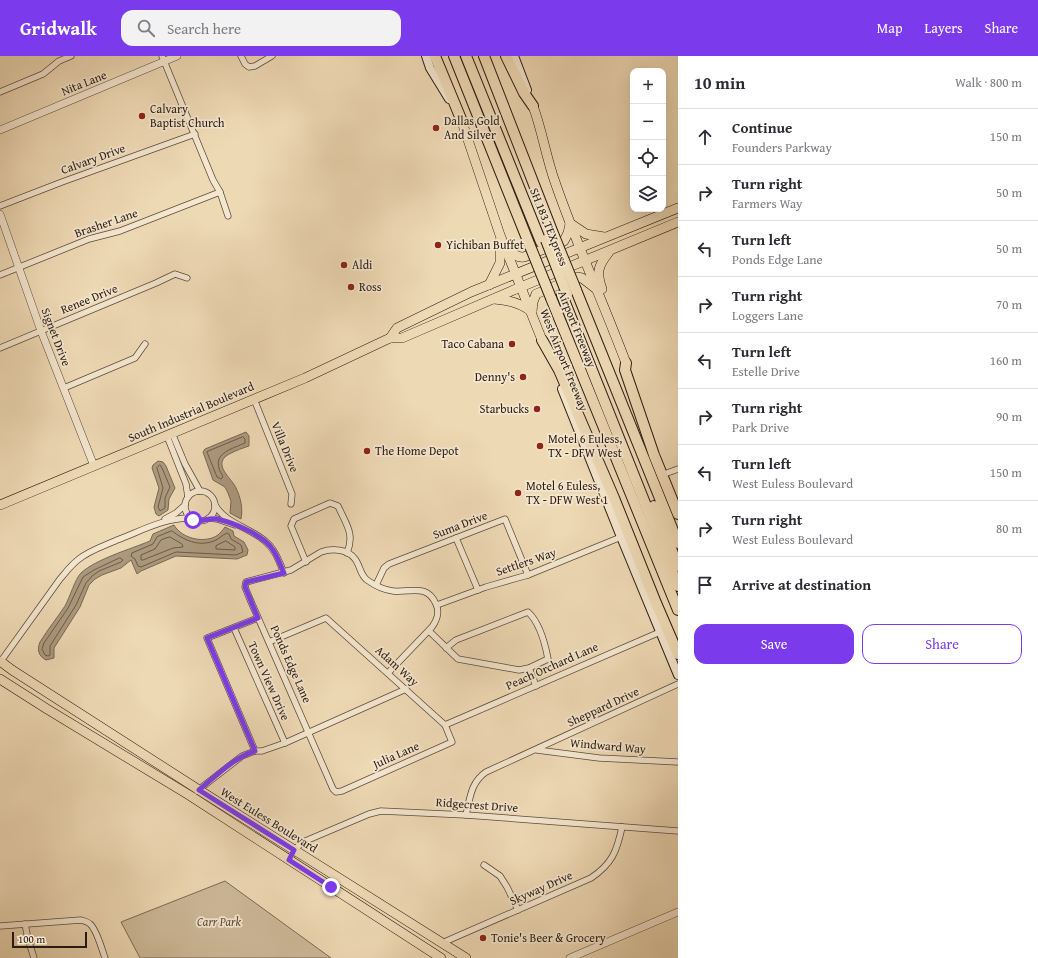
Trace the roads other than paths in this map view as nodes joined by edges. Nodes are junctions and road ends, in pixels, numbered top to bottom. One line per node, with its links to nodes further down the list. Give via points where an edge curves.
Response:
1 (71, 56): 14 (street, via 58,61 43,74)
2 (176, 56): 13 (street, Nita Lane)
3 (241, 56): 4 (street, via 249,67)
4 (272, 56)
5 (426, 56): 16 (main road, West Airport Freeway, via 430,68)
6 (435, 56): 16 (highway)
7 (454, 56): 79 (highway, Airport Freeway, bridge)
8 (466, 56): 28 (highway, SH 183 TEXpress)
9 (472, 56): 28 (highway, SH 183 TEXpress)
10 (484, 56): 28 (highway, Airport Freeway)
11 (506, 56): 15 (highway)
12 (514, 56): 15 (main road)
13 (163, 59): 17 (street, Nita Lane); 18 (street)
14 (0, 92)
15 (533, 106): 25 (main road, via 552,174)
16 (461, 119): 26 (main road, West Airport Freeway)
17 (1, 127)
18 (194, 134): 19 (street); 20 (street, Calvary Drive)
19 (220, 192): 23 (street); 32 (street, Brasher Lane)
20 (0, 206)
21 (678, 208): 27 (main road, South Industrial Boulevard)
22 (0, 214): 32 (street, Signet Drive)
23 (228, 216)
24 (678, 222): 30 (main road, South Industrial Boulevard)
25 (570, 223): 26 (main road, via 564,241 520,258 510,248 506,236); 27 (main road, via 586,234); 29 (main road)
26 (499, 232): 33 (main road, West Airport Freeway); 36 (main road, via 500,263)
27 (606, 237): 29 (main road, South Industrial Boulevard)
28 (547, 240): 39 (highway, Airport Freeway, bridge); 39 (highway, SH 183 TEXpress)
29 (579, 248): 31 (main road); 33 (main road, South Industrial Boulevard)
30 (610, 251): 31 (main road, South Industrial Boulevard); 42 (main road, via 599,268 598,278 612,317)
31 (584, 261): 37 (main road, South Industrial Boulevard); 38 (main road)
32 (19, 267): 34 (street, Brasher Lane); 43 (street, Signet Drive)
33 (516, 273): 36 (main road, South Industrial Boulevard); 37 (main road, West Airport Freeway)
34 (0, 275)
35 (187, 278): 43 (street, Renee Drive, via 175,274)
36 (489, 285): 44 (main road, South Industrial Boulevard, via 397,328)
37 (521, 287): 40 (main road, South Industrial Boulevard); 41 (main road, West Airport Freeway)
38 (596, 288): 41 (main road, via 577,277 536,294 532,302); 42 (main road)
39 (568, 293): 69 (highway, Airport Freeway); 72 (highway, SH 183 TEXpress); 76 (highway, SH 183 TEXpress)
40 (494, 299): 41 (main road, via 515,302); 44 (main road, South Industrial Boulevard, via 402,338)
41 (532, 312): 45 (main road, West Airport Freeway)
42 (613, 328): 48 (main road)
43 (41, 330): 47 (street, Renee Drive); 49 (street, Signet Drive)
44 (390, 338): 50 (main road, South Industrial Boulevard)
45 (542, 340): 67 (main road, West Airport Freeway); 86 (highway, via 560,370)
46 (144, 344): 49 (street, via 135,358)
47 (0, 348)
48 (626, 363): 54 (main road); 62 (highway, via 625,370 646,434)
49 (64, 388): 52 (street, Signet Drive)
50 (254, 399): 51 (main road, South Industrial Boulevard); 58 (street, Villa Drive, via 292,494)
51 (170, 434): 52 (main road, South Industrial Boulevard); 55 (street); 56 (street)
52 (94, 466): 59 (main road, South Industrial Boulevard)
53 (678, 469): 54 (street)
54 (666, 473): 57 (main road)
55 (200, 491): 56 (street); 61 (street, via 208,494)
56 (188, 497): 60 (street)
57 (678, 502)
58 (291, 504)
59 (0, 505)
60 (185, 505): 63 (street); 65 (street)
61 (215, 505): 64 (street); 66 (street, via 223,515)
62 (678, 514)
63 (190, 518): 64 (street, via 197,521); 65 (street)
64 (209, 518): 66 (street)
65 (160, 523): 87 (street, via 79,558 60,579)
66 (239, 526): 73 (street, via 265,540 273,549)
67 (621, 537): 74 (street, Settlers Way); 83 (main road, West Airport Freeway)
68 (456, 538): 74 (street, Suma Drive, via 505,519); 75 (street, Suma Drive, via 389,564 384,568); 77 (street)
69 (678, 544)
70 (347, 553): 71 (street, via 338,549 327,550); 71 (street, via 350,534 338,506 330,503 292,522 291,526); 75 (street, via 356,559 365,579)
71 (306, 562): 73 (street)
72 (678, 566)
73 (284, 573): 80 (street, Ponds Edge Lane, via 246,582 245,587)
74 (528, 575): 77 (street, Settlers Way)
75 (376, 585): 78 (street, via 393,591 425,592 431,595)
76 (678, 586)
77 (478, 590): 78 (street, Settlers Way)
78 (437, 605): 82 (street, via 436,621)
79 (678, 610)
80 (258, 618): 81 (street); 84 (street, Ponds Edge Lane)
81 (234, 628): 97 (street, Town View Drive); 99 (street, via 207,638)
82 (429, 631): 85 (street); 89 (street)
83 (660, 632): 90 (main road, West Airport Freeway); 93 (street, Peach Orchard Lane)
84 (269, 642): 89 (street, Adam Way, via 326,618); 96 (street, Ponds Edge Lane)
85 (446, 648): 88 (street, via 458,659 519,670); 88 (street, via 456,640 528,612 534,618 548,659)
86 (678, 654)
87 (0, 662): 102 (main road, West Euless Boulevard)
88 (528, 668): 93 (street)
89 (388, 673): 94 (street, Adam Way)
90 (678, 675)
91 (0, 679): 103 (main road, West Euless Boulevard)
92 (678, 684): 98 (street, Sheppard Drive)
93 (536, 686): 95 (street, Peach Orchard Lane)
94 (406, 689): 95 (street, Adam Way); 96 (street)
95 (445, 725): 101 (street, Julia Lane, via 452,742 342,791 336,792)
96 (309, 732): 97 (street); 101 (street, Ponds Edge Lane)
97 (285, 743): 99 (street)
98 (536, 750): 100 (street, Windward Way, via 599,758); 104 (street, Sheppard Drive, via 480,776 471,791)
99 (255, 751): 102 (street, via 235,760)
100 (678, 762)
101 (333, 789)
102 (199, 790): 103 (street); 107 (main road, West Euless Boulevard)
103 (189, 795): 108 (main road, West Euless Boulevard)
104 (466, 815): 105 (street, Ridgecrest Drive); 107 (street, Ridgecrest Drive, via 381,810 303,842)
105 (622, 827): 106 (street, Ridgecrest Drive); 110 (street, Skyway Drive, via 617,849 603,869 591,878)
106 (678, 831)
107 (294, 850): 108 (street, Ridgecrest Drive); 114 (main road, West Euless Boulevard)
108 (289, 860): 118 (main road, West Euless Boulevard)
109 (484, 864): 110 (street, via 500,876)
110 (518, 910): 114 (street, Skyway Drive)
111 (678, 912): 119 (street)
112 (25, 924): 113 (street); 116 (street); 117 (street, via 86,921 91,925)
113 (0, 926)
114 (442, 943): 115 (main road, West Euless Boulevard)
115 (460, 956)
116 (34, 958)
117 (105, 958)
118 (441, 958)
119 (570, 958)

